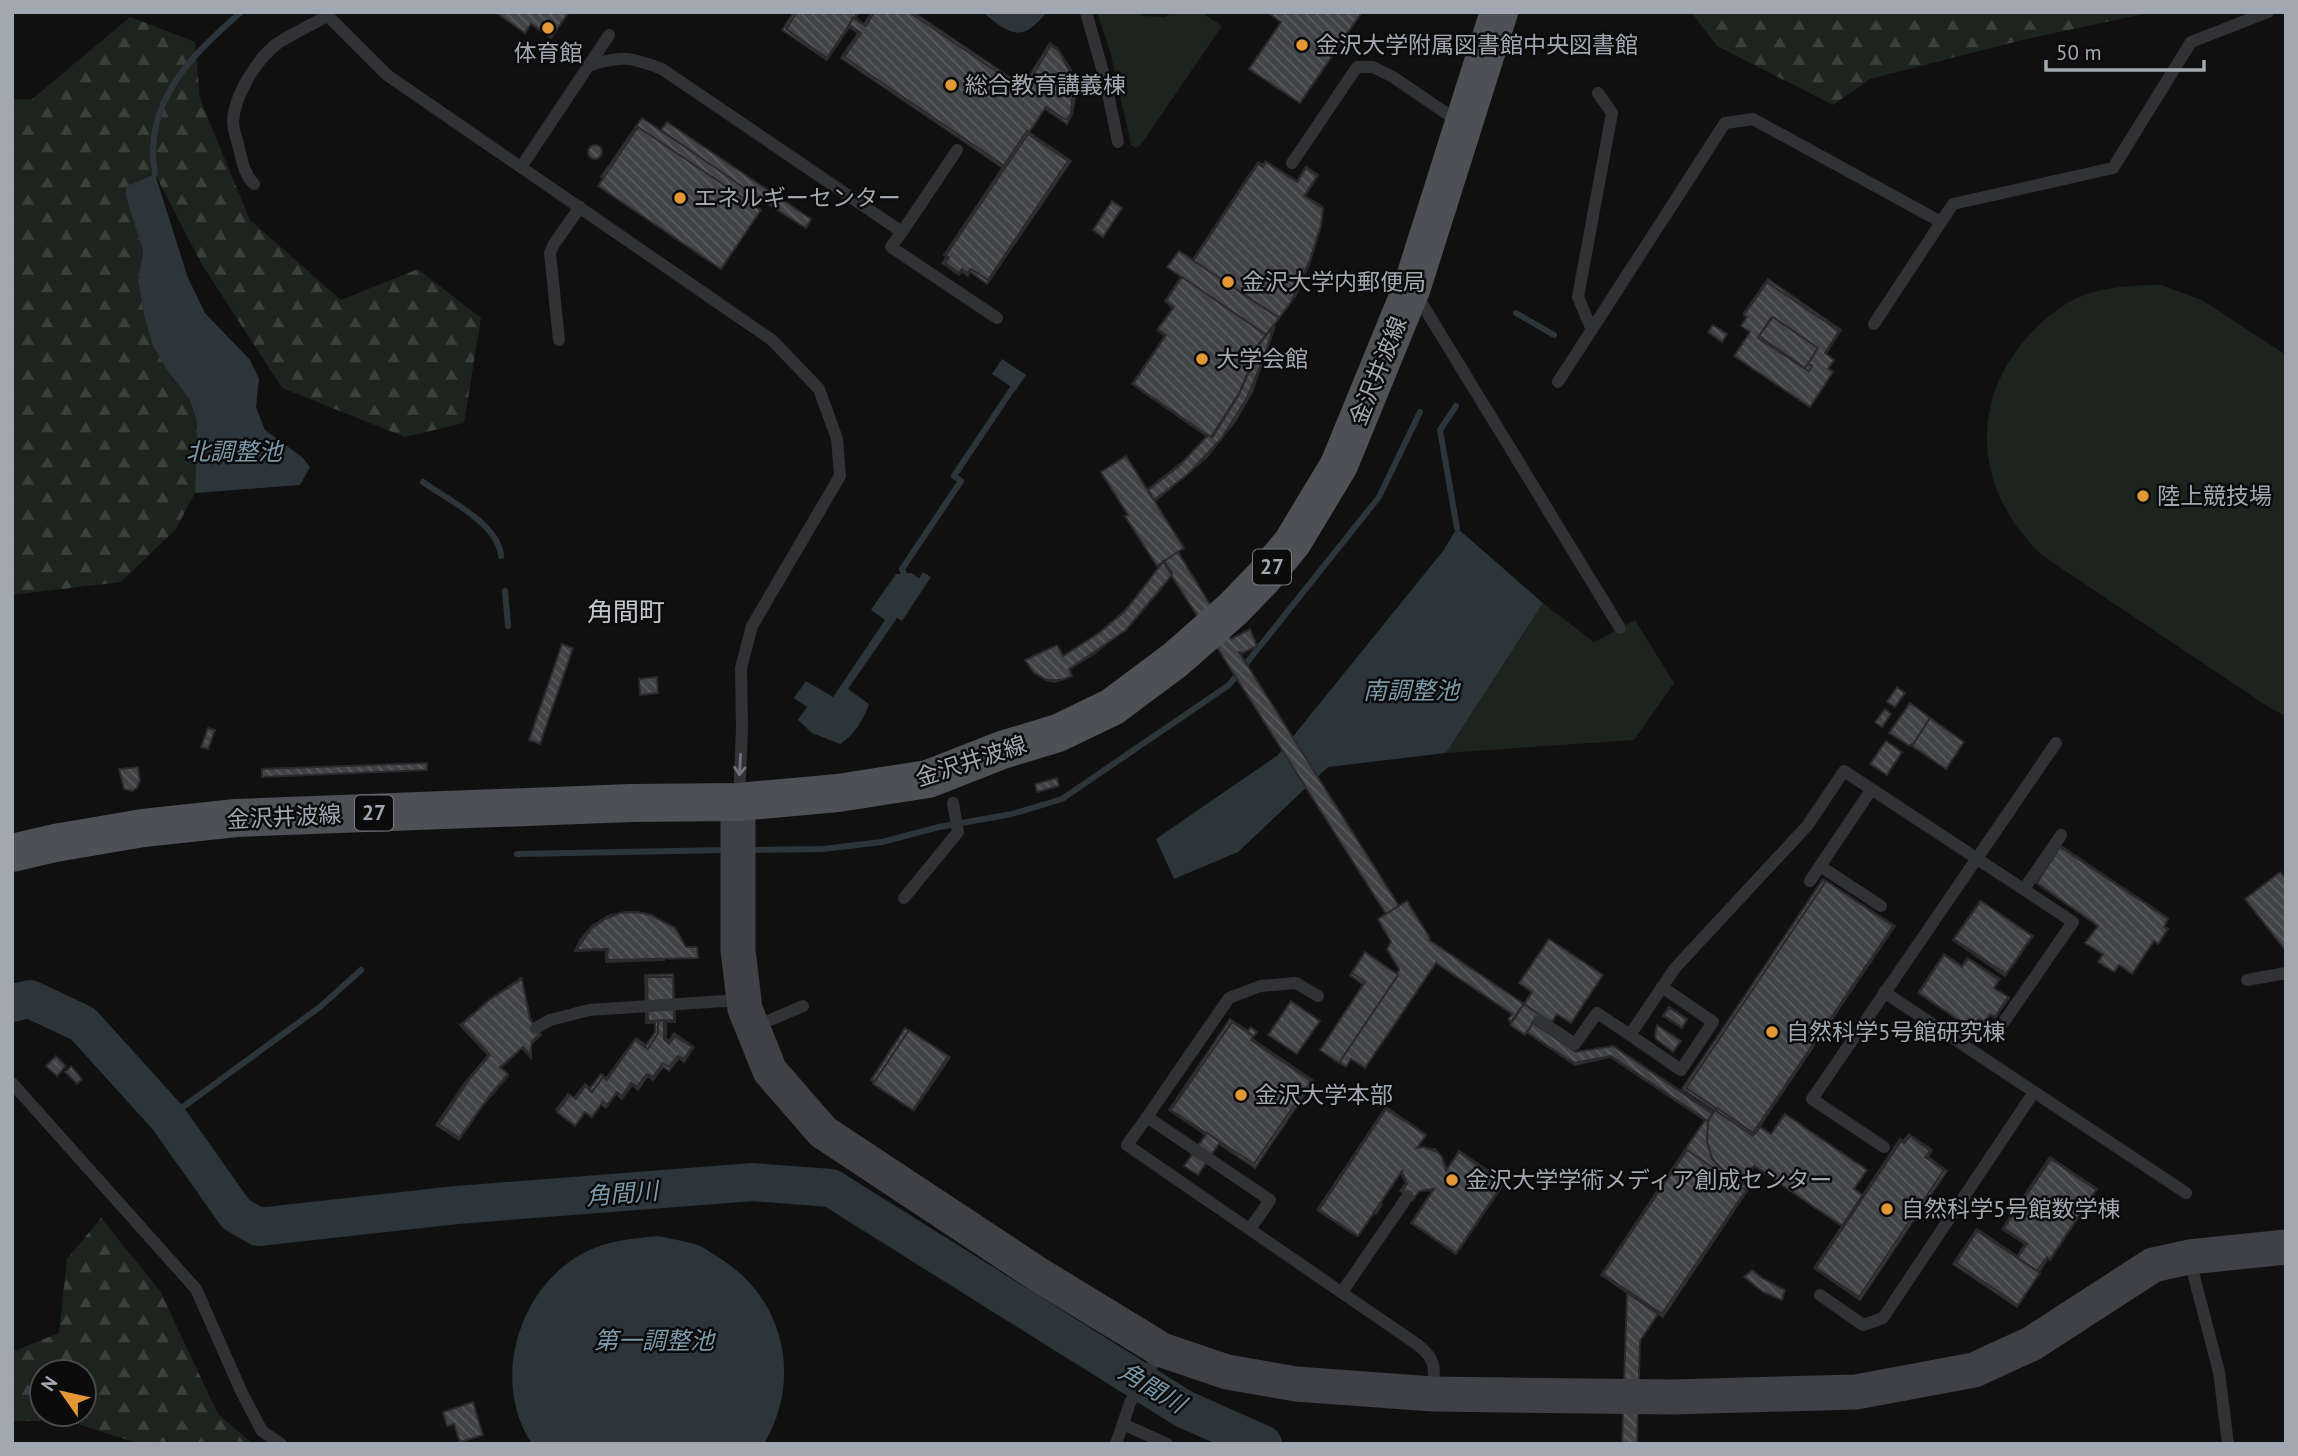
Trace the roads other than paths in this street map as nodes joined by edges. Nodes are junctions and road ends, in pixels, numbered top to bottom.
1 (1086, 12) edge
2 (1499, 12) edge
3 (2268, 12) edge
4 (326, 14) edge
5 (609, 35) dead end
6 (588, 66) junction
7 (1598, 93) dead end
8 (1464, 125) junction
9 (1118, 142) dead end
10 (957, 150) dead end
11 (1292, 163) dead end
12 (521, 167) junction
13 (254, 184) dead end
14 (580, 207) junction
15 (1941, 222) junction
16 (902, 232) junction
17 (1412, 287) junction
18 (997, 318) dead end
19 (1874, 324) dead end
20 (1592, 330) junction
21 (559, 340) dead end
22 (1558, 382) dead end
23 (1620, 628) dead end
24 (2056, 743) dead end
25 (1871, 790) junction
26 (738, 802) junction
27 (954, 806) dead end
28 (2061, 835) dead end
29 (12, 853) edge
30 (1976, 857) junction
31 (1820, 866) junction
32 (1810, 881) dead end
33 (2024, 889) junction
34 (904, 898) dead end
35 (1881, 906) dead end
36 (2286, 973) edge
37 (2247, 981) dead end
38 (1662, 987) junction
39 (1884, 992) junction
40 (1318, 996) dead end
41 (803, 1006) dead end
42 (748, 1014) junction
43 (1539, 1020) dead end
44 (2003, 1023) dead end
45 (536, 1028) dead end
46 (1630, 1035) junction
47 (12, 1083) edge
48 (2034, 1092) junction
49 (1146, 1117) junction
50 (1884, 1147) dead end
51 (2186, 1193) dead end
52 (1408, 1196) dead end
53 (1250, 1229) junction
54 (2286, 1247) edge
55 (2189, 1257) junction
56 (1342, 1292) junction
57 (1820, 1295) dead end
58 (1155, 1361) junction
59 (1433, 1394) junction
60 (1123, 1424) junction
61 (281, 1444) edge
62 (1116, 1444) edge
63 (1167, 1444) edge
64 (2228, 1444) edge

1 - 9 lane
2 - 8 main road, 金沢井波線 / 27
3 - 15 lane
4 - 12 lane
4 - 13 lane
5 - 6 lane
6 - 12 lane
6 - 16 lane
7 - 20 lane
8 - 11 lane
8 - 17 main road, 金沢井波線 / 27
10 - 16 lane
12 - 14 lane
14 - 21 lane
14 -> 26 lane
15 - 19 lane
15 - 20 lane
16 - 18 lane
17 - 23 lane
17 - 26 main road, 金沢井波線 / 27
20 - 22 lane
24 - 30 lane
25 - 30 lane
25 - 31 lane
25 - 38 lane
26 - 29 main road, 金沢井波線 / 27
26 - 42 street
27 - 34 lane
28 - 33 lane
30 - 33 lane
30 - 39 lane
31 - 32 lane
31 - 35 lane
33 - 44 lane
36 - 37 lane
38 - 46 lane
38 - 46 lane
39 - 48 lane
39 - 50 lane
40 - 49 lane
41 - 42 lane
42 - 45 lane
42 - 58 street
43 - 46 lane
47 - 61 lane
48 - 51 lane
48 - 57 lane
49 - 53 lane
49 - 53 lane
52 - 56 lane
53 - 56 lane
54 - 55 street
55 - 59 street
55 - 64 lane
56 - 59 lane
58 - 59 street
58 - 60 lane
60 - 62 lane
60 - 63 lane

